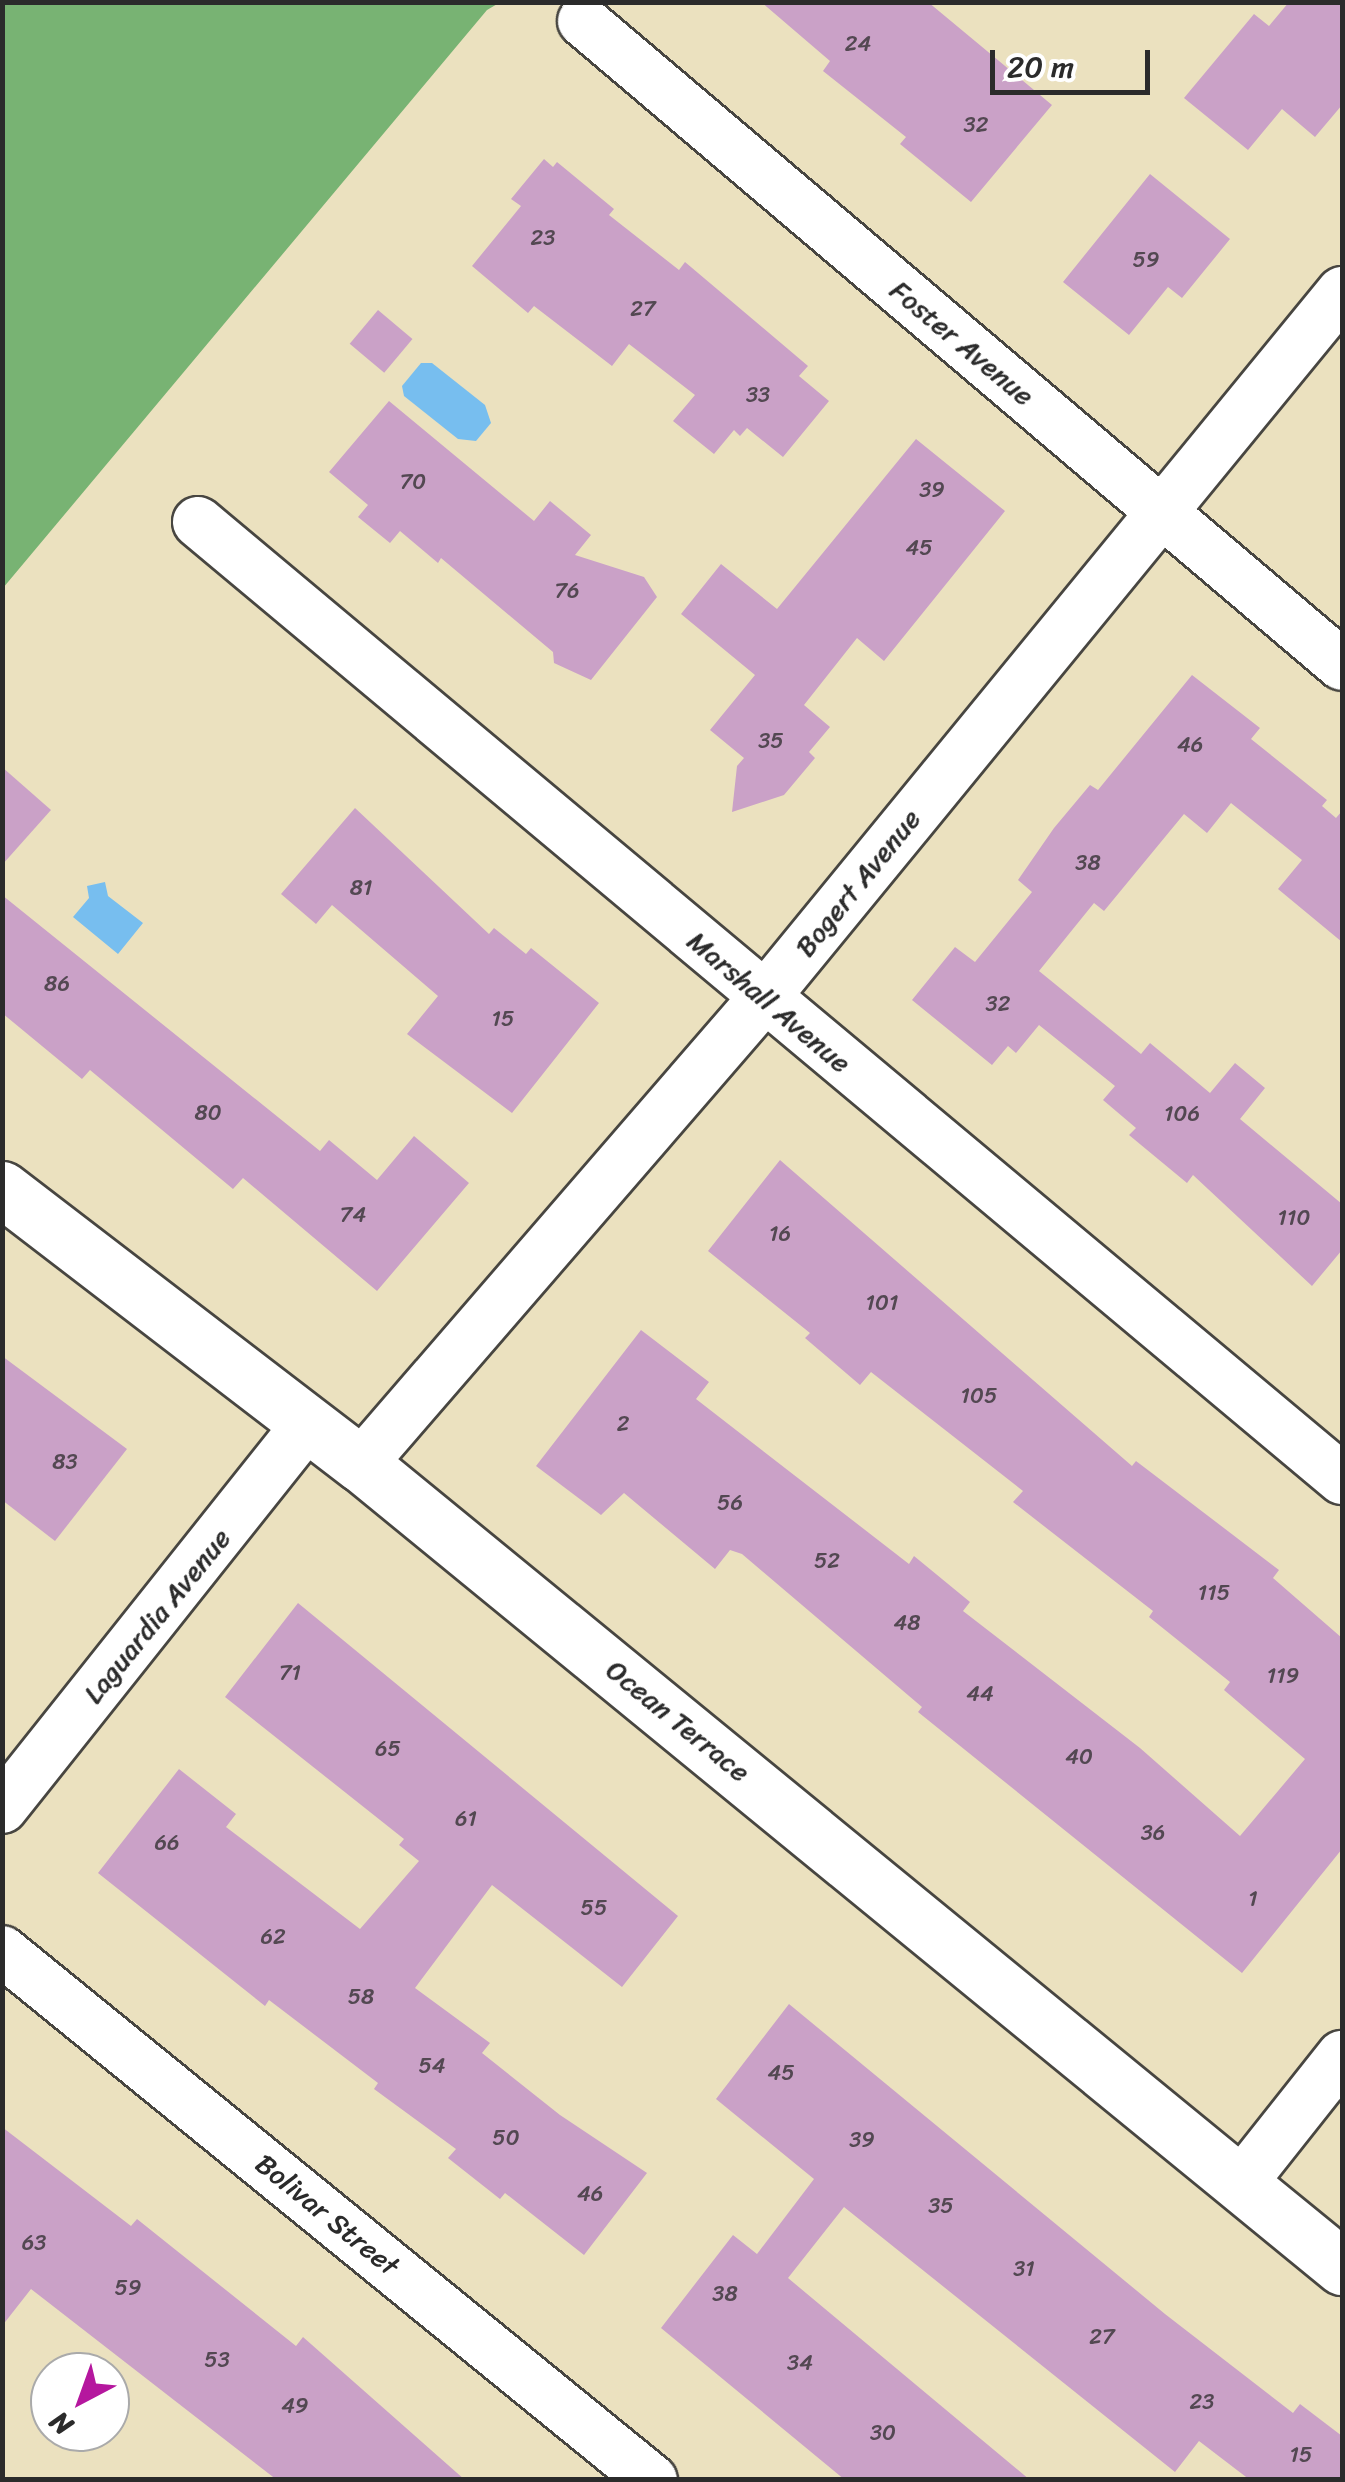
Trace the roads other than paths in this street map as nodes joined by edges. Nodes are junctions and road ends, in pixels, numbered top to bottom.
1 (583, 21) dead end
2 (1342, 292) edge
3 (1162, 513) junction
4 (198, 522) dead end
5 (1342, 664) edge
6 (763, 998) junction
7 (2, 1189) edge
8 (308, 1423) junction
9 (362, 1464) junction
10 (1342, 1479) edge
11 (2, 1808) edge
12 (2, 1950) edge
13 (1342, 2056) edge
14 (1242, 2182) junction
15 (1342, 2267) edge
16 (652, 2480) edge

1 - 3 street, Foster Avenue
2 - 3 street, Bogert Avenue
3 - 5 street, Foster Avenue
3 - 6 street, Bogert Avenue
4 - 6 street, Marshall Avenue
6 - 9 street, Bogert Avenue
6 - 10 street, Marshall Avenue
7 - 8 street, Ocean Terrace
8 - 9 street, Ocean Terrace
8 - 11 street, Laguardia Avenue
9 - 14 street, Ocean Terrace
12 - 16 street, Bolivar Street
13 - 14 street
14 - 15 street, Ocean Terrace

